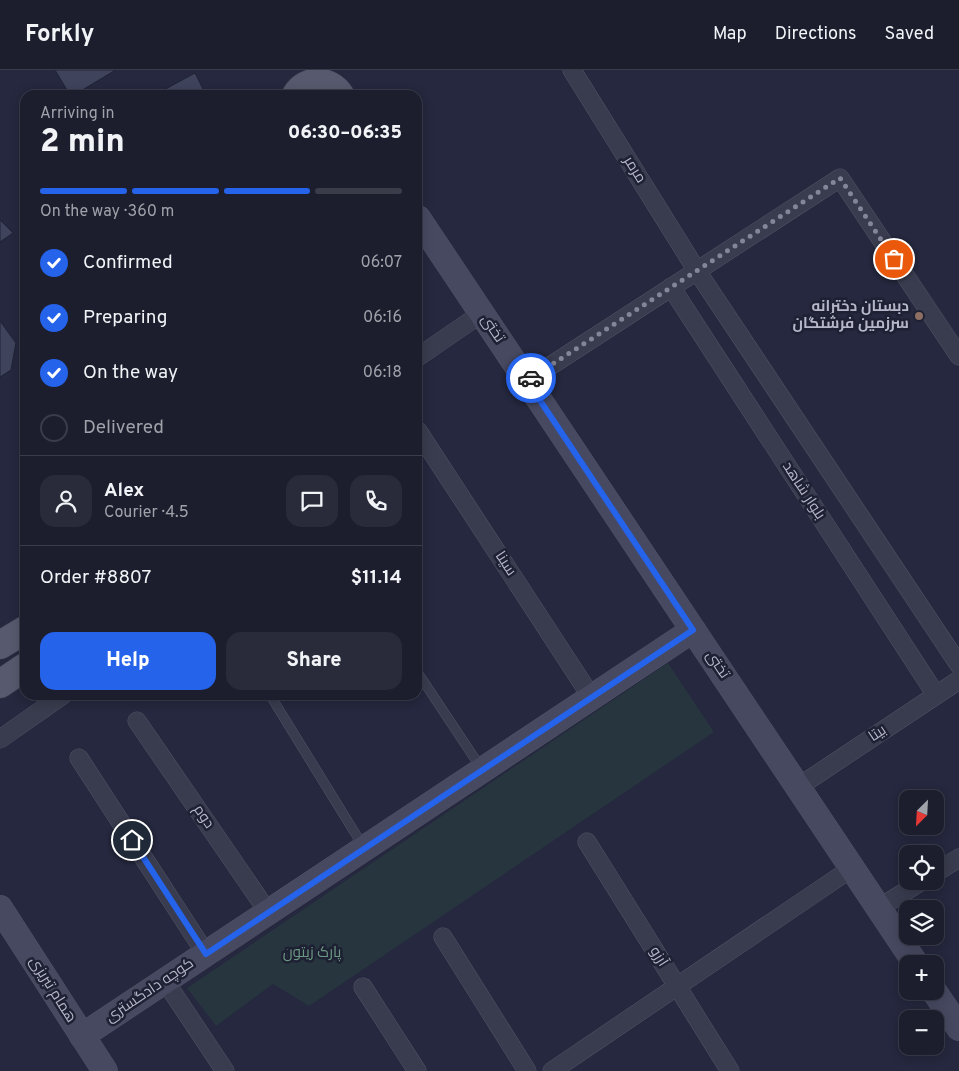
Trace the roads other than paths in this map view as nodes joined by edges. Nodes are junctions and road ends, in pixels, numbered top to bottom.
1 (572, 70) edge
2 (422, 224) edge
3 (697, 271) junction
4 (671, 288) junction
5 (482, 313) junction
6 (422, 354) edge
7 (959, 356) edge
8 (527, 381) junction
9 (422, 437) edge
10 (693, 630) junction
11 (20, 633) edge
12 (0, 645) edge
13 (959, 665) edge
14 (20, 670) edge
15 (422, 679) edge
16 (959, 680) edge
17 (0, 684) edge
18 (936, 695) junction
19 (592, 698) junction
20 (55, 700) edge
21 (273, 700) edge
22 (137, 721) dead end
23 (0, 739) edge
24 (79, 758) dead end
25 (482, 770) junction
26 (798, 787) junction
27 (587, 842) dead end
28 (365, 848) junction
29 (959, 858) edge
30 (944, 867) edge
31 (852, 868) junction
32 (908, 890) edge
33 (0, 908) edge
34 (879, 908) junction
35 (268, 912) junction
36 (444, 937) dead end
37 (206, 954) junction
38 (910, 955) edge
39 (165, 981) junction
40 (677, 986) junction
41 (363, 987) dead end
42 (940, 1000) edge
43 (959, 1028) edge
44 (82, 1036) junction
45 (104, 1071) edge
46 (225, 1071) edge
47 (417, 1071) edge
48 (527, 1071) edge
49 (552, 1071) edge
50 (730, 1071) edge

1 - 3 street, مرمر
2 - 5 main road, تختى
3 - 4 street
3 - 7 street
3 - 13 street
4 - 8 street
4 - 18 street, بلوار شاهد
5 - 6 street
5 - 8 main road, تختى
8 - 10 main road, تختى
9 - 19 street, سینا
10 - 19 main road, کوچه دادگستری
10 - 26 main road, تختى
11 - 12 main road
14 - 17 main road
15 - 25 lane
16 - 18 street, بیتا
18 - 26 street, بیتا
19 - 25 main road, کوچه دادگستری
20 - 23 street
21 - 28 lane
22 - 35 street, دوم
24 - 37 street
25 - 28 main road, کوچه دادگستری
26 - 31 main road, تختى
27 - 40 street, آرزو
28 - 35 main road, کوچه دادگستری
29 - 30 street
31 - 34 main road, تختى
31 - 40 street
32 - 34 street
33 - 44 main road, همام تبریزی
34 - 38 main road, تختى
35 - 37 main road, کوچه دادگستری
36 - 48 street
37 - 39 main road, کوچه دادگستری
39 - 44 main road, کوچه دادگستری
39 - 46 street
40 - 49 street
40 - 50 street, آرزو
41 - 47 street
42 - 43 main road
44 - 45 main road, همام تبریزی

